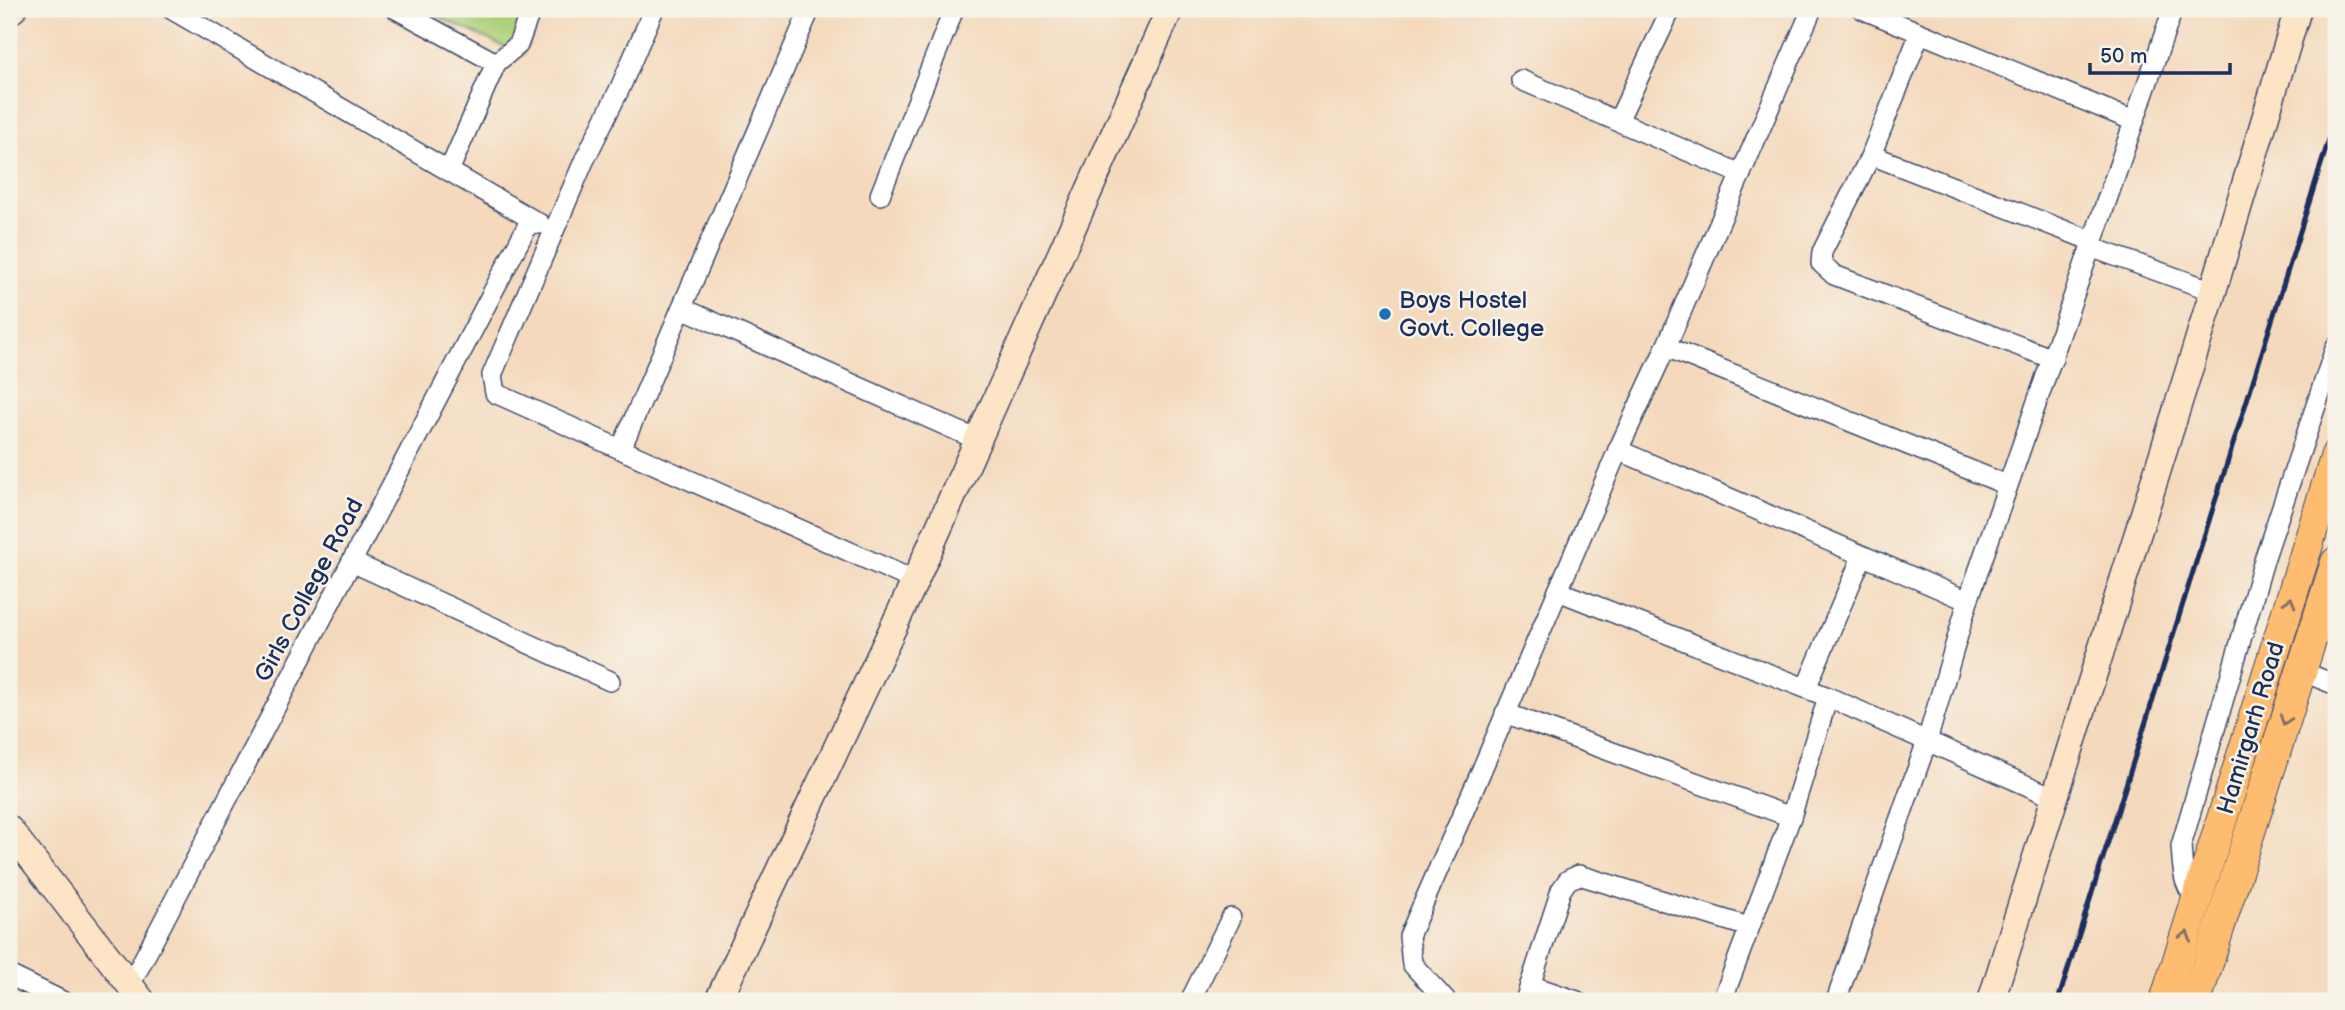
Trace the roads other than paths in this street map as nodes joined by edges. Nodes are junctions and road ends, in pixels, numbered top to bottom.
1 (171, 9) edge
2 (396, 9) edge
3 (531, 9) edge
4 (654, 9) edge
5 (810, 9) edge
6 (954, 9) edge
7 (1170, 9) edge
8 (1671, 9) edge
9 (1812, 9) edge
10 (1862, 9) edge
11 (2173, 9) edge
12 (2298, 9) edge
13 (197, 14) edge
14 (1920, 33) junction
15 (496, 62) junction
16 (1521, 80) dead end
17 (1618, 121) junction
18 (2134, 121) junction
19 (1871, 155) junction
20 (449, 171) junction
21 (1741, 174) junction
22 (880, 195) dead end
23 (531, 219) junction
24 (553, 232) junction
25 (2091, 244) junction
26 (2213, 291) junction
27 (682, 308) junction
28 (2336, 346) edge
29 (1666, 347) junction
30 (2053, 359) junction
31 (978, 440) junction
32 (621, 449) junction
33 (1618, 450) junction
34 (2336, 455) edge
35 (2007, 485) junction
36 (1863, 557) junction
37 (352, 562) junction
38 (2336, 562) edge
39 (915, 581) junction
40 (1558, 591) junction
41 (1968, 601) junction
42 (2301, 671) junction
43 (610, 681) dead end
44 (2336, 685) edge
45 (1806, 688) junction
46 (1829, 697) junction
47 (1505, 713) junction
48 (1927, 741) junction
49 (2055, 798) junction
50 (1791, 817) junction
51 (9, 829) edge
52 (2211, 905) junction
53 (1231, 918) dead end
54 (1749, 927) junction
55 (9, 975) edge
56 (1527, 993) edge
57 (131, 996) edge
58 (62, 1001) edge
59 (718, 1001) edge
60 (1191, 1001) edge
61 (1446, 1001) edge
62 (1577, 1001) edge
63 (1722, 1001) edge
64 (1836, 1001) edge
65 (1991, 1001) edge
66 (2165, 1001) edge
67 (2196, 1001) edge

1 - 13 street
2 - 15 street
3 - 15 street
4 - 24 street
5 - 27 street
6 - 22 street
7 - 31 street
8 - 17 street
9 - 21 street
10 - 14 street
11 - 18 street
12 - 26 street
13 - 20 street
14 - 18 street
14 - 19 street
15 - 20 street
16 - 17 street
17 - 21 street
18 - 25 street
19 - 25 street
19 - 30 street
20 - 23 street
21 - 29 street
23 - 24 street
23 - 37 street, Girls College Road
24 - 32 street
25 - 26 street
25 - 30 street
26 - 49 street
27 - 31 street
27 - 32 street
28 - 52 street
29 - 33 street
29 - 35 street
30 - 35 street
31 - 39 street
32 - 39 street
33 - 36 street
33 - 40 street
52 -> 34 main road, Hamirgarh Road
35 - 41 street
36 - 41 street
36 - 45 street
37 - 43 street
37 - 57 street, Girls College Road
38 - 42 main road, Hamirgarh Road
39 - 59 street
40 - 45 street
40 - 47 street
41 - 48 street
42 - 44 street
42 -> 52 main road, Hamirgarh Road
45 - 46 street
46 - 48 street
46 - 50 street
47 - 50 street
47 - 61 street
48 - 49 street
48 - 64 street
49 - 65 street
50 - 54 street
51 - 57 street
66 -> 52 main road, Hamirgarh Road
52 - 67 main road, Hamirgarh Road
53 - 60 street
54 - 56 street
54 - 63 street
55 - 58 street
56 - 62 street

